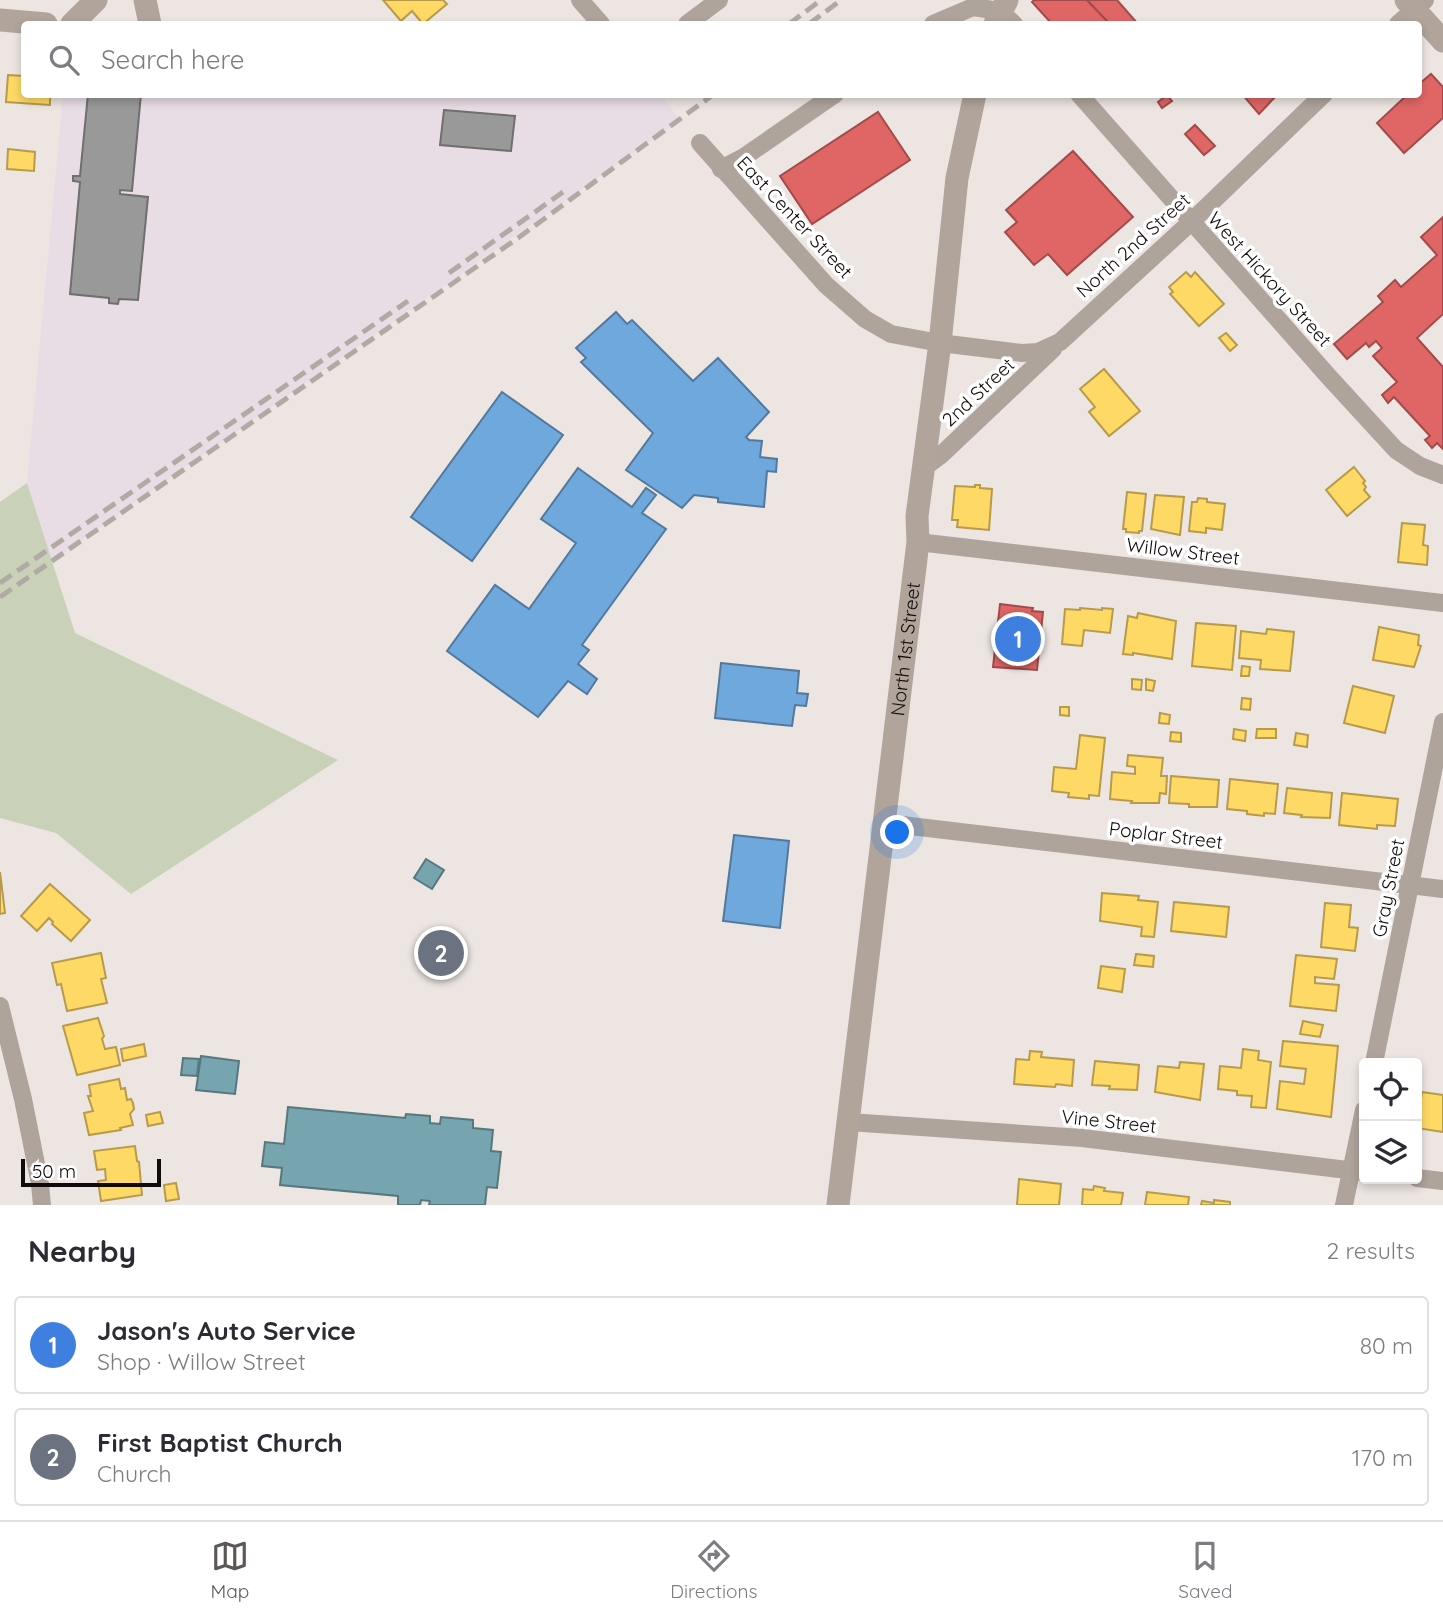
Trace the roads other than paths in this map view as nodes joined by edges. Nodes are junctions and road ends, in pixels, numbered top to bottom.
1 (96, 0) edge
2 (145, 0) edge
3 (580, 0) edge
4 (719, 0) edge
5 (1411, 8) edge
6 (1004, 15) edge
7 (0, 20) edge
8 (75, 21) edge
9 (149, 21) edge
10 (598, 21) edge
11 (691, 21) edge
12 (940, 21) edge
13 (21, 22) edge
14 (1443, 41) edge
15 (829, 98) edge
16 (974, 98) edge
17 (1082, 98) edge
18 (1320, 98) edge
19 (700, 143) dead end
20 (721, 169) junction
21 (1191, 222) junction
22 (1060, 342) junction
23 (940, 343) junction
24 (922, 469) junction
25 (1443, 475) edge
26 (918, 542) junction
27 (1443, 603) edge
28 (1443, 722) edge
29 (885, 823) junction
30 (1410, 885) junction
31 (1443, 889) edge
32 (0, 1006) edge
33 (1375, 1058) edge
34 (1363, 1121) edge
35 (849, 1122) junction
36 (1358, 1171) edge
37 (1422, 1179) edge
38 (1443, 1181) edge
39 (42, 1205) edge
40 (838, 1205) edge
41 (1343, 1205) edge

1 - 8 main road
2 - 9 main road
3 - 10 street
4 - 11 street
5 - 14 main road
6 - 12 street
7 - 13 main road
15 - 20 street
16 - 23 main road, North 1st Street
17 - 21 street, West Hickory Street
18 - 21 street, North 2nd Street
19 - 20 street, East Center Street
20 - 23 street, East Center Street
21 - 22 street, North 2nd Street
21 - 25 street, West Hickory Street
22 - 23 street, North 2nd Street
22 - 24 street, 2nd Street
23 - 24 main road, North 1st Street
24 - 26 main road, North 1st Street
26 - 27 street, Willow Street
26 - 29 main road, North 1st Street
28 - 30 street, Gray Street
29 - 30 street, Poplar Street
29 - 35 main road, North 1st Street
30 - 31 street, Poplar Street
30 - 33 street, Gray Street
32 - 39 street
34 - 36 street
35 - 36 street, Vine Street
35 - 40 main road, North 1st Street
36 - 41 street
37 - 38 street

